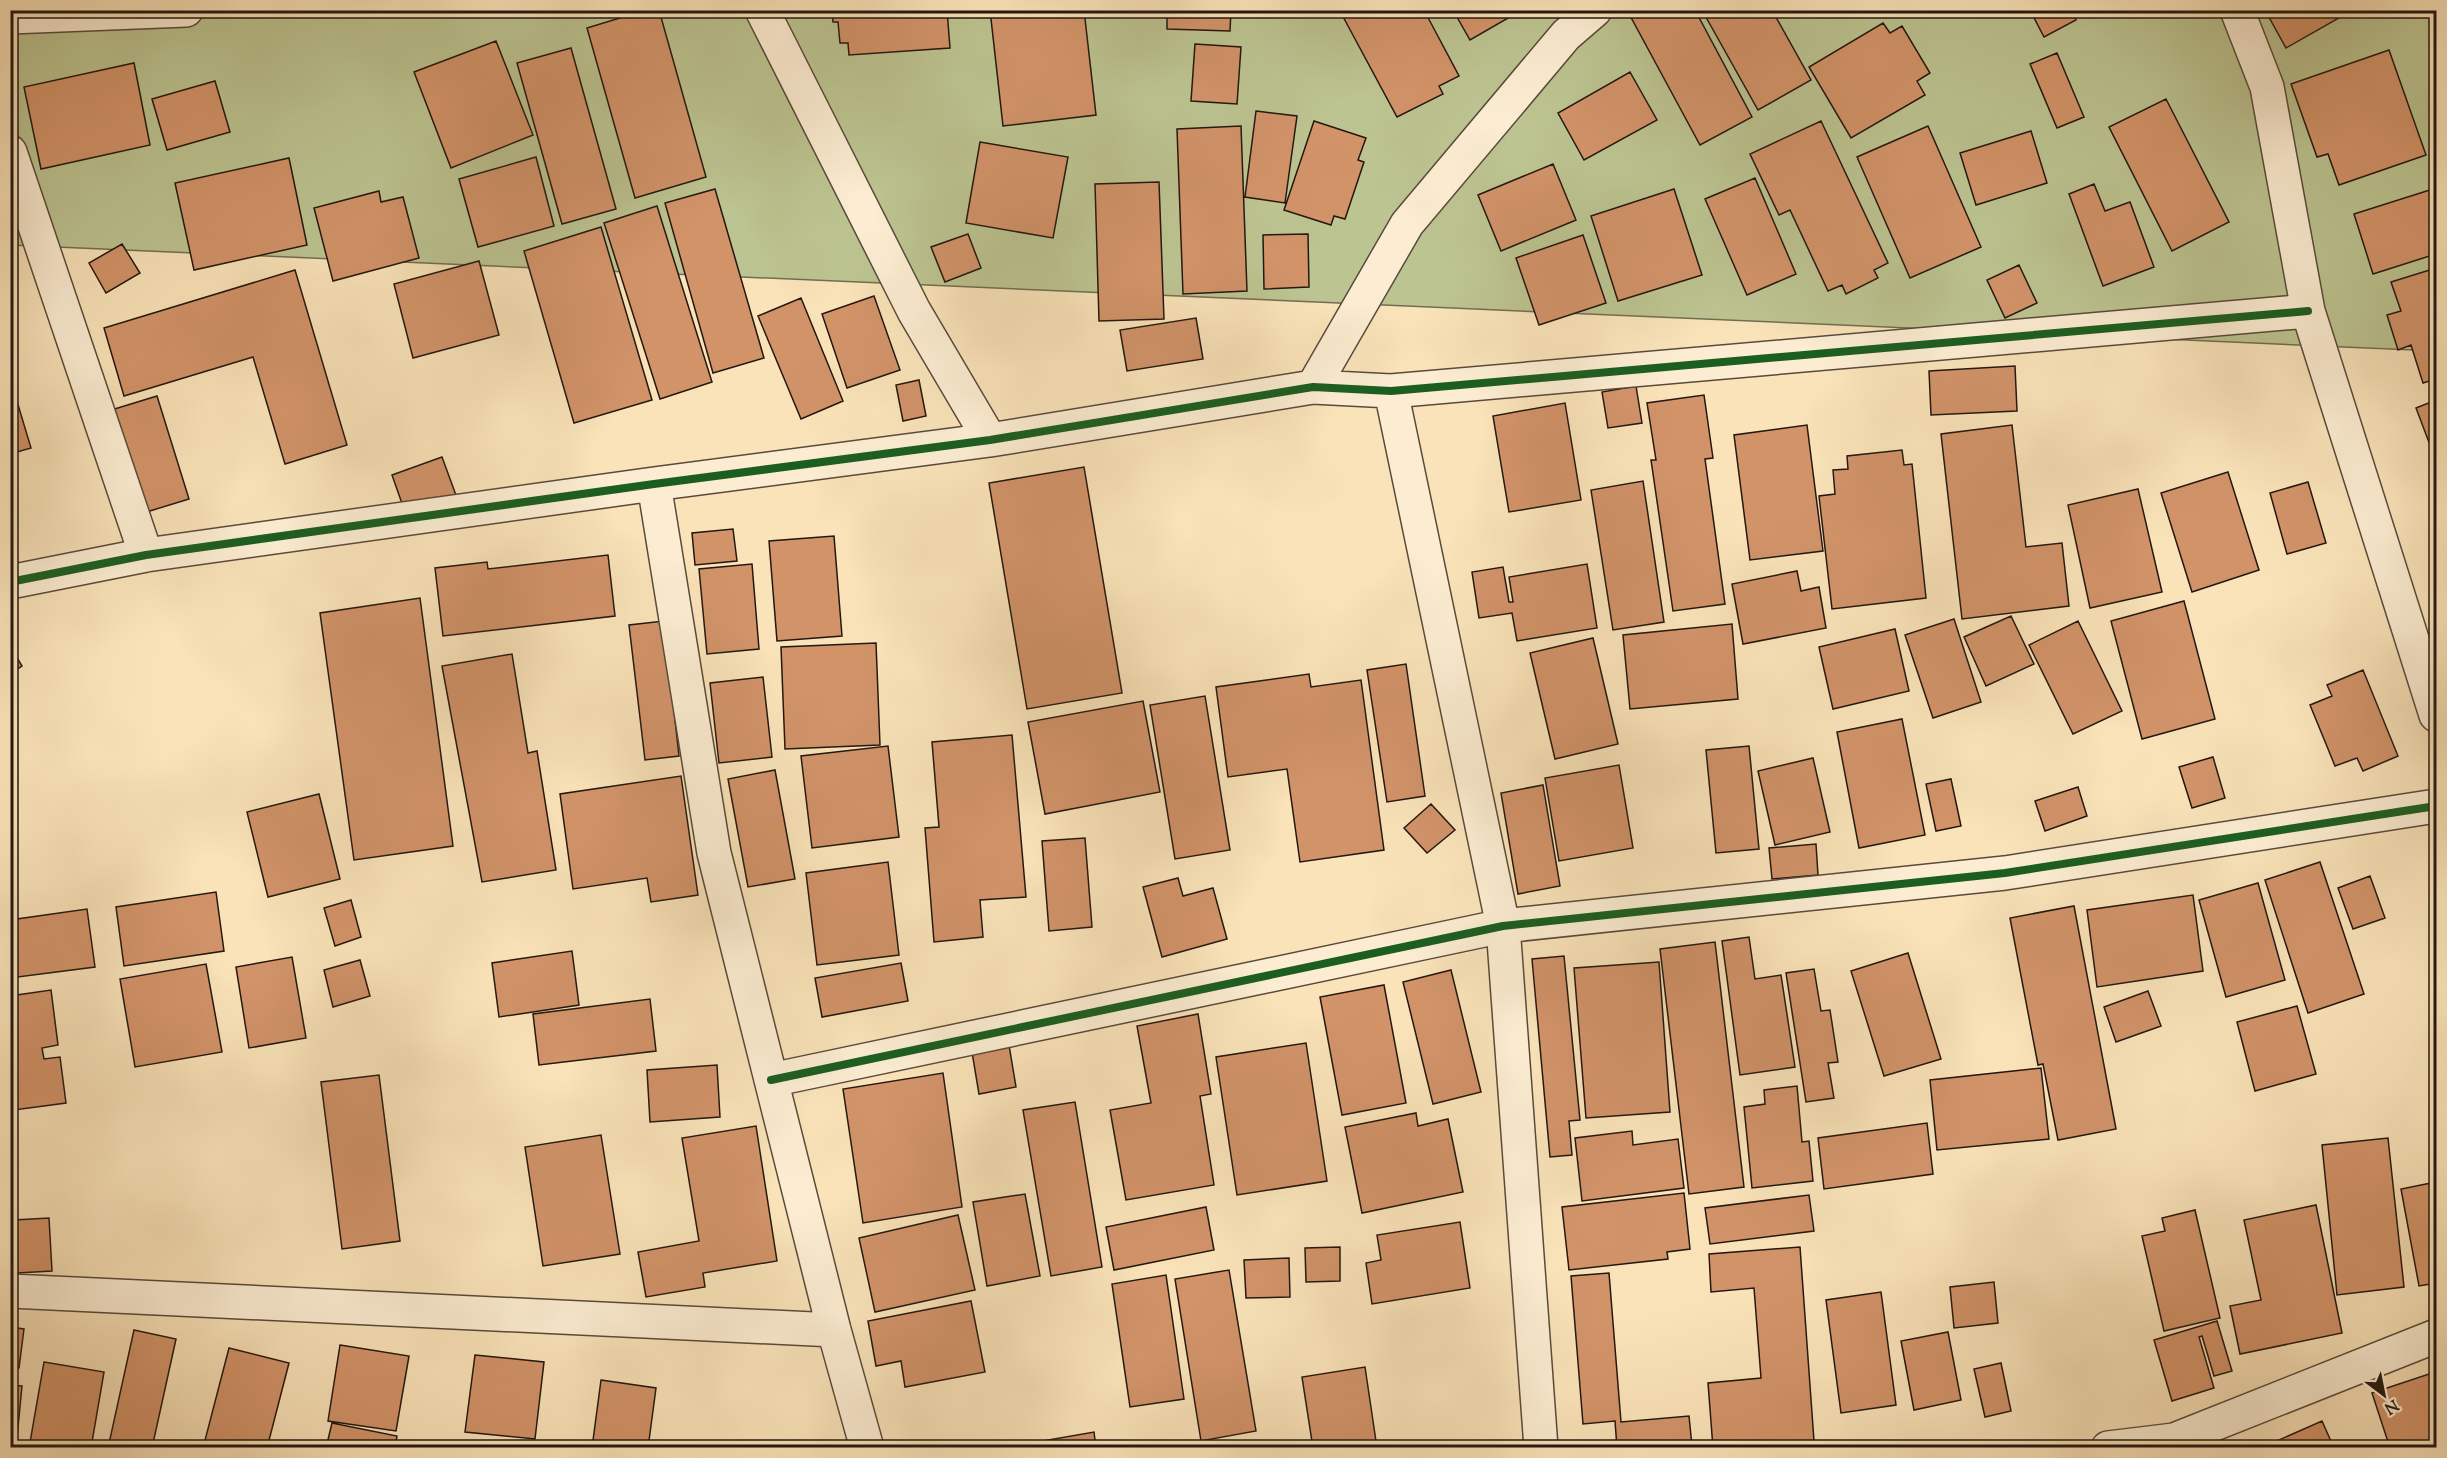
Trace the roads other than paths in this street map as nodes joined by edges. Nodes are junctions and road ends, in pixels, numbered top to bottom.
1 (186, 10) edge
2 (762, 10) edge
3 (1595, 10) edge
4 (2237, 10) edge
5 (10, 17) edge
6 (10, 152) edge
7 (2308, 310) junction
8 (1313, 387) junction
9 (1391, 391) junction
10 (990, 440) junction
11 (654, 484) junction
12 (146, 555) junction
13 (10, 582) edge
14 (2436, 715) edge
15 (2436, 806) edge
16 (1503, 926) junction
17 (771, 1080) junction
18 (10, 1291) edge
19 (834, 1330) junction
20 (2436, 1336) edge
21 (2175, 1444) edge
22 (867, 1448) edge
23 (1541, 1448) edge
24 (2108, 1448) edge

1 - 5 street
2 - 10 street
3 - 8 street
4 - 7 street
6 - 12 street
7 - 9 street
7 - 14 street
8 - 9 street
8 - 10 street
9 - 16 street
10 - 11 street
11 - 12 street
11 - 17 street
12 - 13 street
15 - 16 street
16 - 17 street
16 - 23 street
17 - 19 street
18 - 19 street
19 - 22 street
20 - 21 street
21 - 24 street

